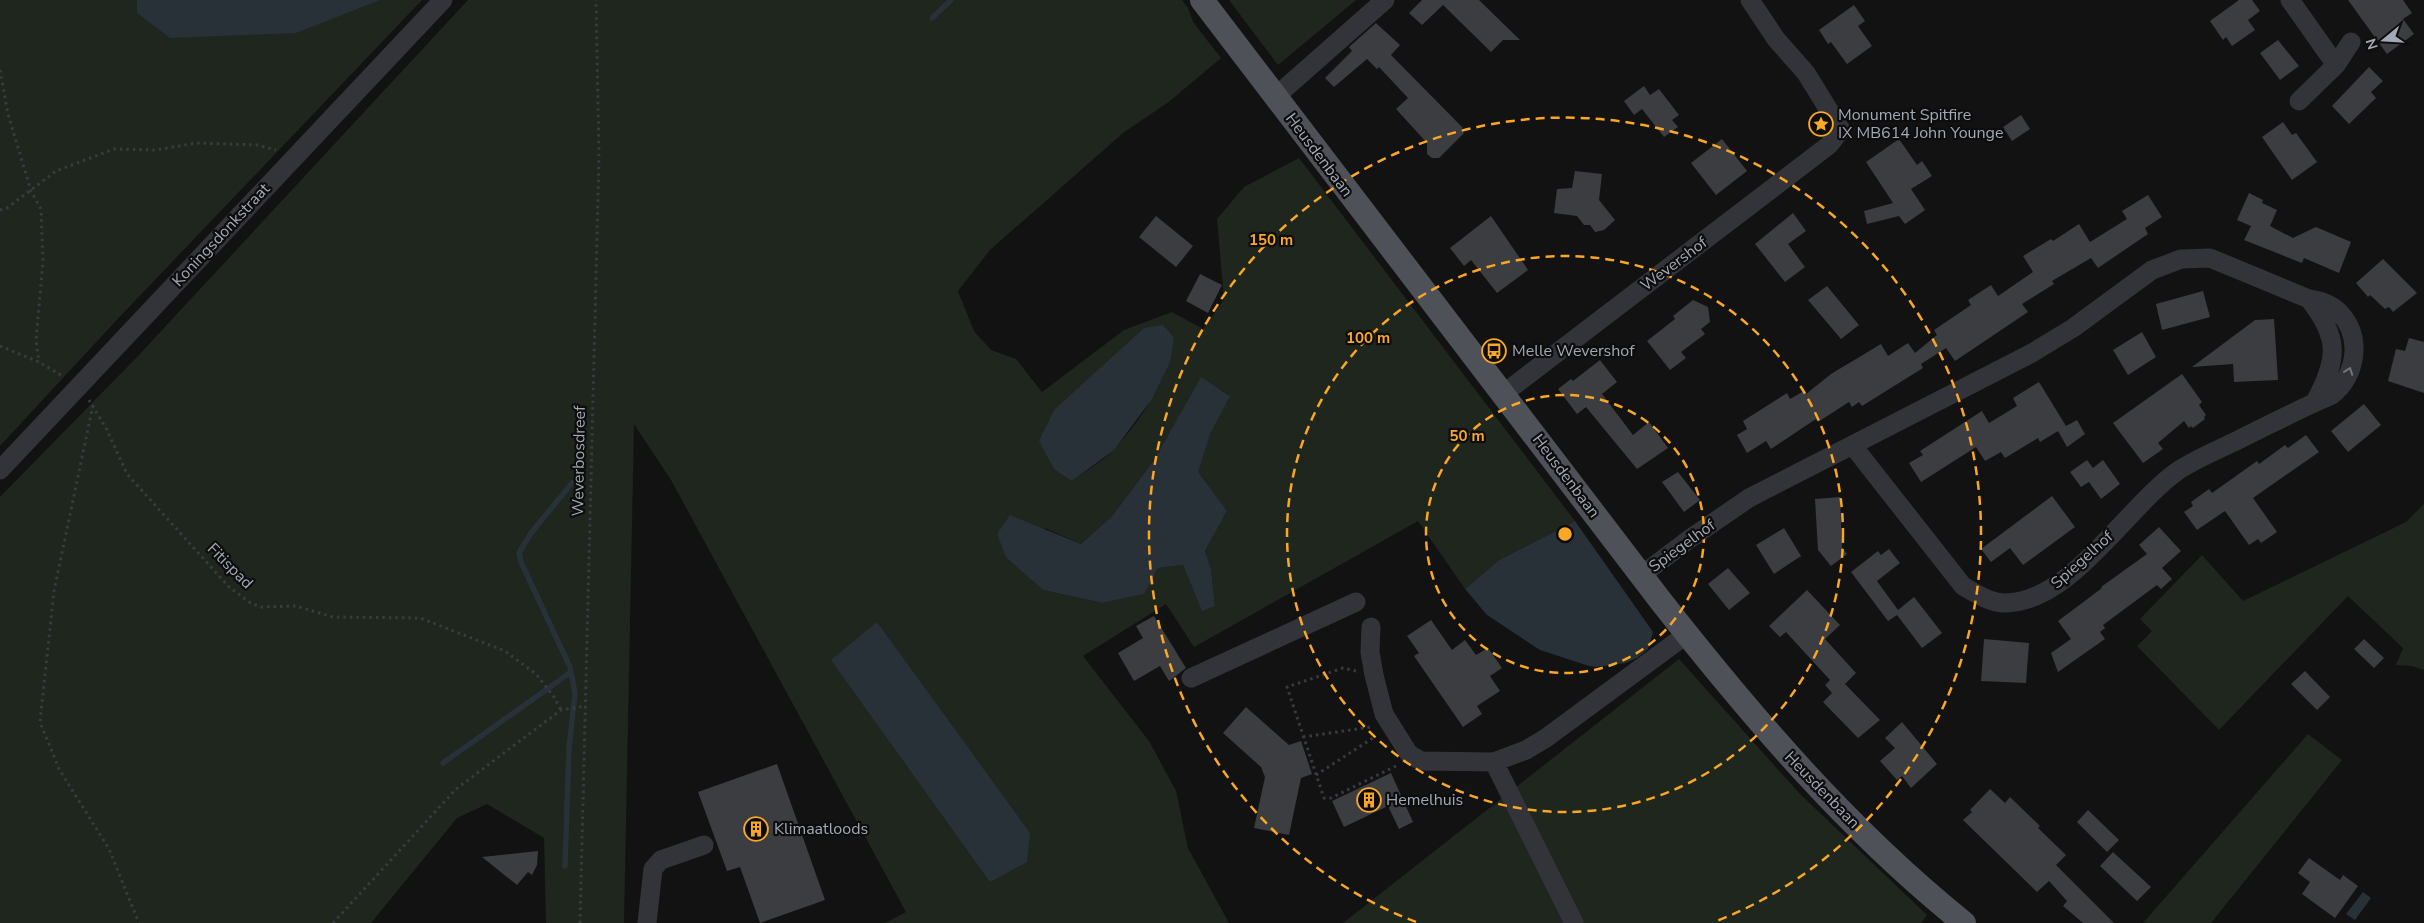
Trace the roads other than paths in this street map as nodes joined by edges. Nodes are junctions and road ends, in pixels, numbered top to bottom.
1 (443, 0) edge
2 (1202, 0) edge
3 (1385, 0) edge
4 (1750, 0) edge
5 (2290, 0) edge
6 (2351, 42) dead end
7 (2336, 64) junction
8 (1275, 97) junction
9 (2299, 101) dead end
10 (1503, 394) junction
11 (1853, 446) junction
12 (0, 470) edge
13 (1642, 575) junction
14 (1356, 602) dead end
15 (1371, 627) dead end
16 (1687, 634) junction
17 (1191, 678) dead end
18 (1494, 762) junction
19 (704, 845) dead end
20 (647, 923) edge
21 (1574, 923) edge
22 (1964, 923) edge

1 - 12 street, Koningsdonkstraat
2 - 8 main road, Heusdenbaan
3 - 8 street
4 - 10 street, Wevershof
5 - 7 street
6 - 7 street
7 - 9 street
8 - 10 main road, Heusdenbaan
10 - 13 main road, Heusdenbaan
11 - 11 street, Spiegelhof
11 - 13 street, Spiegelhof
13 - 16 main road, Heusdenbaan
14 - 17 street
15 - 18 street
16 - 18 street
16 - 22 main road, Heusdenbaan
18 - 21 street
19 - 20 street

